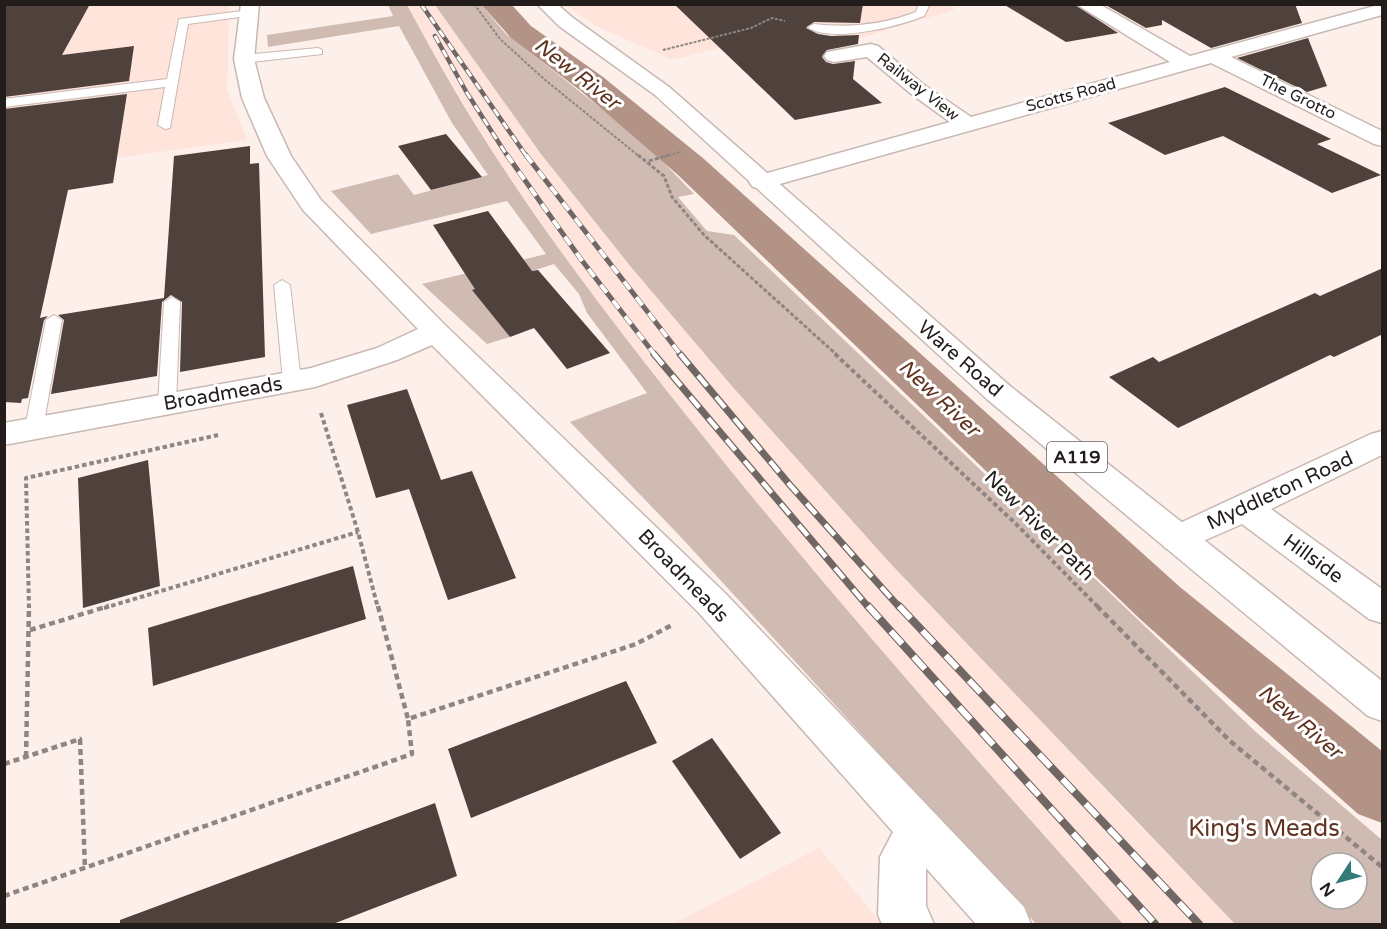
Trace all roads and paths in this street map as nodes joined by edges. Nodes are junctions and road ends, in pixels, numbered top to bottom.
1 (474, 4) edge
2 (546, 4) edge
3 (925, 4) edge
4 (1085, 4) edge
5 (250, 9) edge
6 (1368, 9) edge
7 (772, 18) dead end
8 (814, 27) dead end
9 (686, 44) dead end
10 (318, 52) dead end
11 (834, 56) dead end
12 (1213, 56) junction
13 (244, 59) junction
14 (1187, 63) junction
15 (173, 82) junction
16 (4, 103) edge
17 (967, 124) junction
18 (165, 125) dead end
19 (1383, 139) edge
20 (682, 151) dead end
21 (649, 162) junction
22 (761, 182) junction
23 (282, 285) dead end
24 (172, 302) dead end
25 (54, 320) dead end
26 (436, 332) junction
27 (304, 379) junction
28 (167, 404) junction
29 (321, 413) junction
30 (310, 416) dead end
31 (34, 428) junction
32 (4, 434) edge
33 (222, 434) dead end
34 (1383, 442) edge
35 (1245, 508) junction
36 (358, 532) junction
37 (1178, 540) junction
38 (711, 603) junction
39 (1383, 608) edge
40 (30, 630) junction
41 (1383, 704) edge
42 (408, 719) junction
43 (26, 757) junction
44 (4, 764) edge
45 (920, 830) junction
46 (1383, 867) edge
47 (85, 868) junction
48 (4, 896) edge
49 (910, 924) edge
50 (1007, 924) edge

1 - 21 path, New River Path
2 - 22 street, Ware Road / A119
3 - 8 lane
4 - 14 street
5 - 13 street, Broadmeads
5 - 15 lane
6 - 12 street, Scotts Road
7 - 9 path
10 - 13 lane
11 - 17 street, Railway View
12 - 14 street, Scotts Road
12 - 19 street, The Grotto
13 - 26 street, Broadmeads
14 - 17 street, Scotts Road
15 - 16 lane
15 - 18 lane
17 - 22 street, Scotts Road
20 - 21 path
21 - 46 path, New River Path
22 - 37 street, Ware Road / A119
23 - 27 lane
24 - 28 lane
25 - 31 lane
26 - 27 street, Broadmeads
26 - 38 street, Broadmeads
27 - 28 street, Broadmeads
27 - 29 path
28 - 31 street, Broadmeads
29 - 30 path
29 - 36 path
31 - 32 street, Broadmeads
33 - 40 path
34 - 35 street, Myddleton Road
35 - 37 street, Myddleton Road
35 - 39 street, Hillside
36 - 40 path
36 - 42 path
37 - 41 street, Ware Road / A119
38 - 42 path
38 - 45 street, Broadmeads
40 - 43 path
42 - 47 path
43 - 44 path
43 - 47 path
45 - 49 street
45 - 50 street, Broadmeads
47 - 48 path

